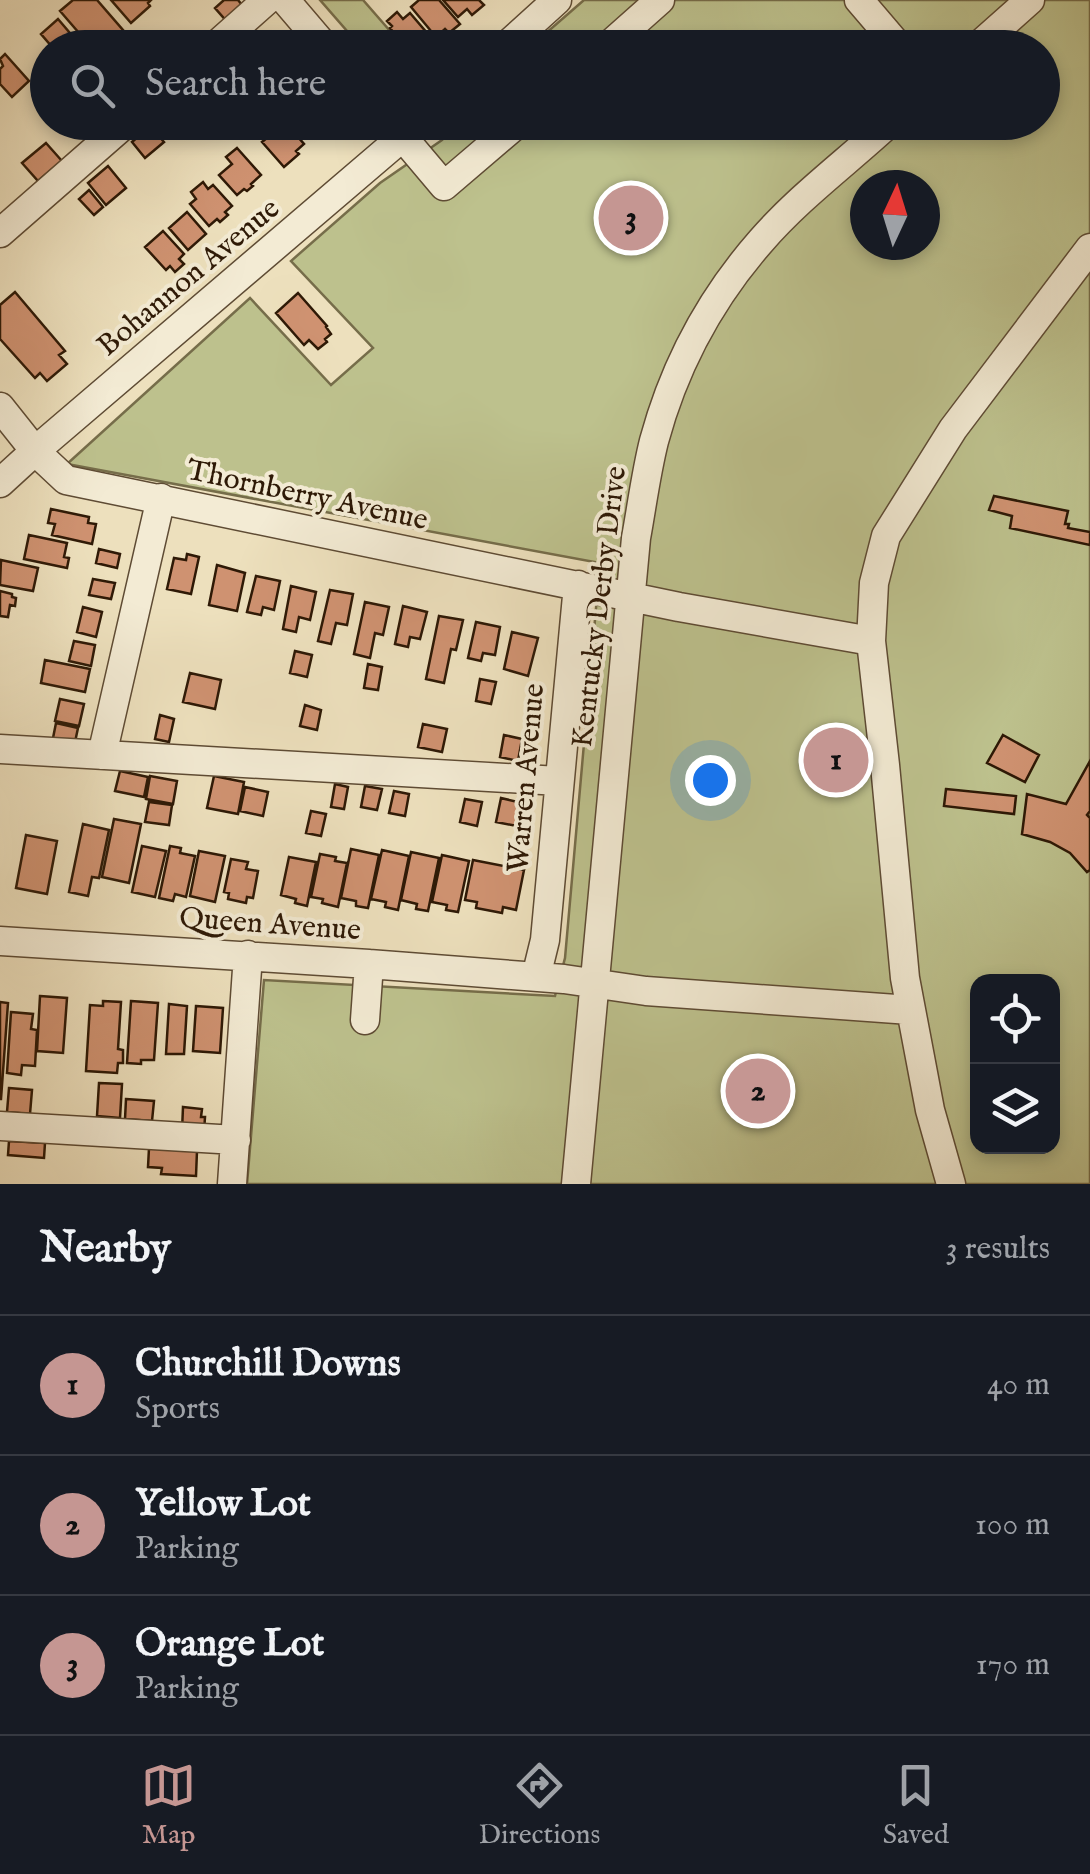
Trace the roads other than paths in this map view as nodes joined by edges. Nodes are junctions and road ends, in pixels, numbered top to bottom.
1 (267, 0) edge
2 (284, 0) edge
3 (557, 0) edge
4 (660, 0) edge
5 (859, 0) edge
6 (1030, 0) edge
7 (233, 30) edge
8 (310, 30) edge
9 (524, 30) edge
10 (626, 30) edge
11 (885, 30) edge
12 (996, 30) edge
13 (107, 140) edge
14 (390, 140) edge
15 (412, 140) edge
16 (498, 140) edge
17 (870, 140) edge
18 (0, 234) edge
19 (1089, 252) edge
20 (0, 407) edge
21 (35, 450) junction
22 (0, 483) edge
23 (161, 498) junction
24 (578, 585) junction
25 (631, 596) junction
26 (871, 641) junction
27 (0, 748) edge
28 (102, 755) junction
29 (560, 782) junction
30 (0, 942) edge
31 (248, 955) junction
32 (368, 964) junction
33 (536, 977) junction
34 (596, 984) junction
35 (910, 1010) junction
36 (365, 1020) dead end
37 (0, 1126) edge
38 (236, 1140) junction
39 (232, 1184) edge
40 (576, 1184) edge
41 (952, 1184) edge

1 - 7 street
2 - 8 street
3 - 9 street
4 - 10 street
5 - 11 street
6 - 12 street
13 - 18 street
14 - 21 street, Bohannon Avenue
15 - 16 street
17 - 25 street, Kentucky Derby Drive
19 - 26 street
20 - 21 street, Thornberry Avenue
21 - 22 street, Bohannon Avenue
21 - 23 street, Thornberry Avenue
23 - 24 street, Thornberry Avenue
23 - 28 street
24 - 25 street, Thornberry Avenue
24 - 29 street, Warren Avenue
25 - 26 street, Thornberry Avenue
25 - 34 street, Kentucky Derby Drive
26 - 35 street
27 - 28 street
28 - 29 street
29 - 33 street, Warren Avenue
30 - 31 street, Queen Avenue
31 - 32 street, Queen Avenue
31 - 38 street
32 - 33 street, Queen Avenue
32 - 36 street
33 - 34 street, Queen Avenue
34 - 35 street, Queen Avenue
34 - 40 street, Kentucky Derby Drive
35 - 41 street
37 - 38 street
38 - 39 street

